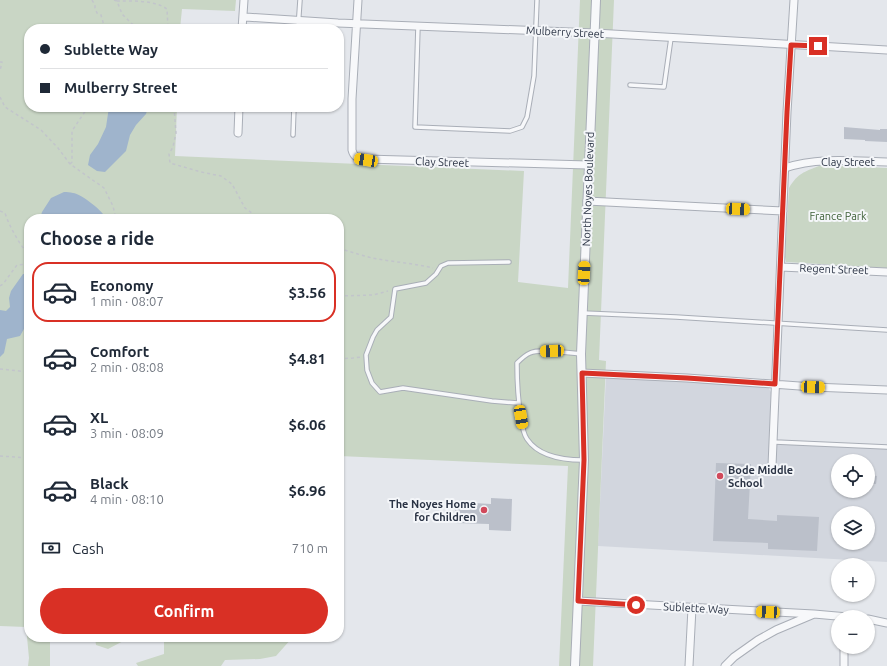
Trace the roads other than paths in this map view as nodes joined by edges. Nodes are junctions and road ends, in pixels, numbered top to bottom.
1 (244, 0) edge
2 (300, 0) edge
3 (358, 0) edge
4 (537, 0) edge
5 (596, 0) edge
6 (794, 0) edge
7 (243, 18) junction
8 (299, 20) junction
9 (356, 23) junction
10 (242, 24) edge
11 (299, 24) edge
12 (418, 26) junction
13 (536, 31) junction
14 (595, 33) junction
15 (671, 38) junction
16 (791, 45) junction
17 (887, 50) edge
18 (630, 85) dead end
19 (239, 112) edge
20 (294, 112) edge
21 (238, 133) dead end
22 (293, 135) dead end
23 (887, 162) edge
24 (588, 166) junction
25 (785, 168) junction
26 (588, 201) junction
27 (783, 211) junction
28 (509, 262) dead end
29 (781, 267) junction
30 (887, 272) edge
31 (583, 313) junction
32 (778, 324) junction
33 (887, 330) edge
34 (581, 354) junction
35 (582, 373) junction
36 (775, 384) junction
37 (887, 390) edge
38 (518, 403) junction
39 (773, 440) junction
40 (887, 447) edge
41 (584, 460) junction
42 (772, 466) dead end
43 (578, 601) junction
44 (692, 608) junction
45 (814, 614) junction
46 (831, 616) edge
47 (875, 620) edge
48 (887, 623) edge
49 (844, 654) edge
50 (575, 666) edge
51 (688, 666) edge
52 (725, 666) edge
53 (844, 666) edge

1 - 7 street
2 - 8 lane
3 - 9 street
4 - 13 lane
5 - 14 street, North Noyes Boulevard
6 - 16 street
7 - 8 street, Mulberry Street
7 - 10 street
8 - 9 street, Mulberry Street
8 - 11 lane
9 - 12 street, Mulberry Street
9 - 24 street, Clay Street
12 - 13 street, Mulberry Street
12 - 13 lane
13 - 14 street, Mulberry Street
14 - 15 street, Mulberry Street
14 - 24 street, North Noyes Boulevard
15 - 16 street, Mulberry Street
15 - 18 lane
16 - 17 street, Mulberry Street
16 - 25 street
19 - 21 street
20 - 22 lane
23 - 25 street, Clay Street
24 - 26 street, North Noyes Boulevard
25 - 27 street
26 - 27 street
26 - 31 street, North Noyes Boulevard
27 - 29 street
28 - 38 lane
29 - 30 street, Regent Street
29 - 32 street
31 - 32 lane
31 - 34 street, North Noyes Boulevard
32 - 33 lane
32 - 36 street
34 - 35 street, North Noyes Boulevard
34 - 38 lane
35 - 36 street
35 - 41 street, North Noyes Boulevard
36 - 37 street
36 - 39 street
38 - 41 lane
39 - 40 lane
39 - 42 street
41 - 43 street, North Noyes Boulevard
43 - 44 street, Sublette Way
43 - 50 street, North Noyes Boulevard
44 - 45 street, Sublette Way
44 - 51 street
45 - 46 street, Sublette Way
45 - 52 street
47 - 48 street
49 - 53 street

